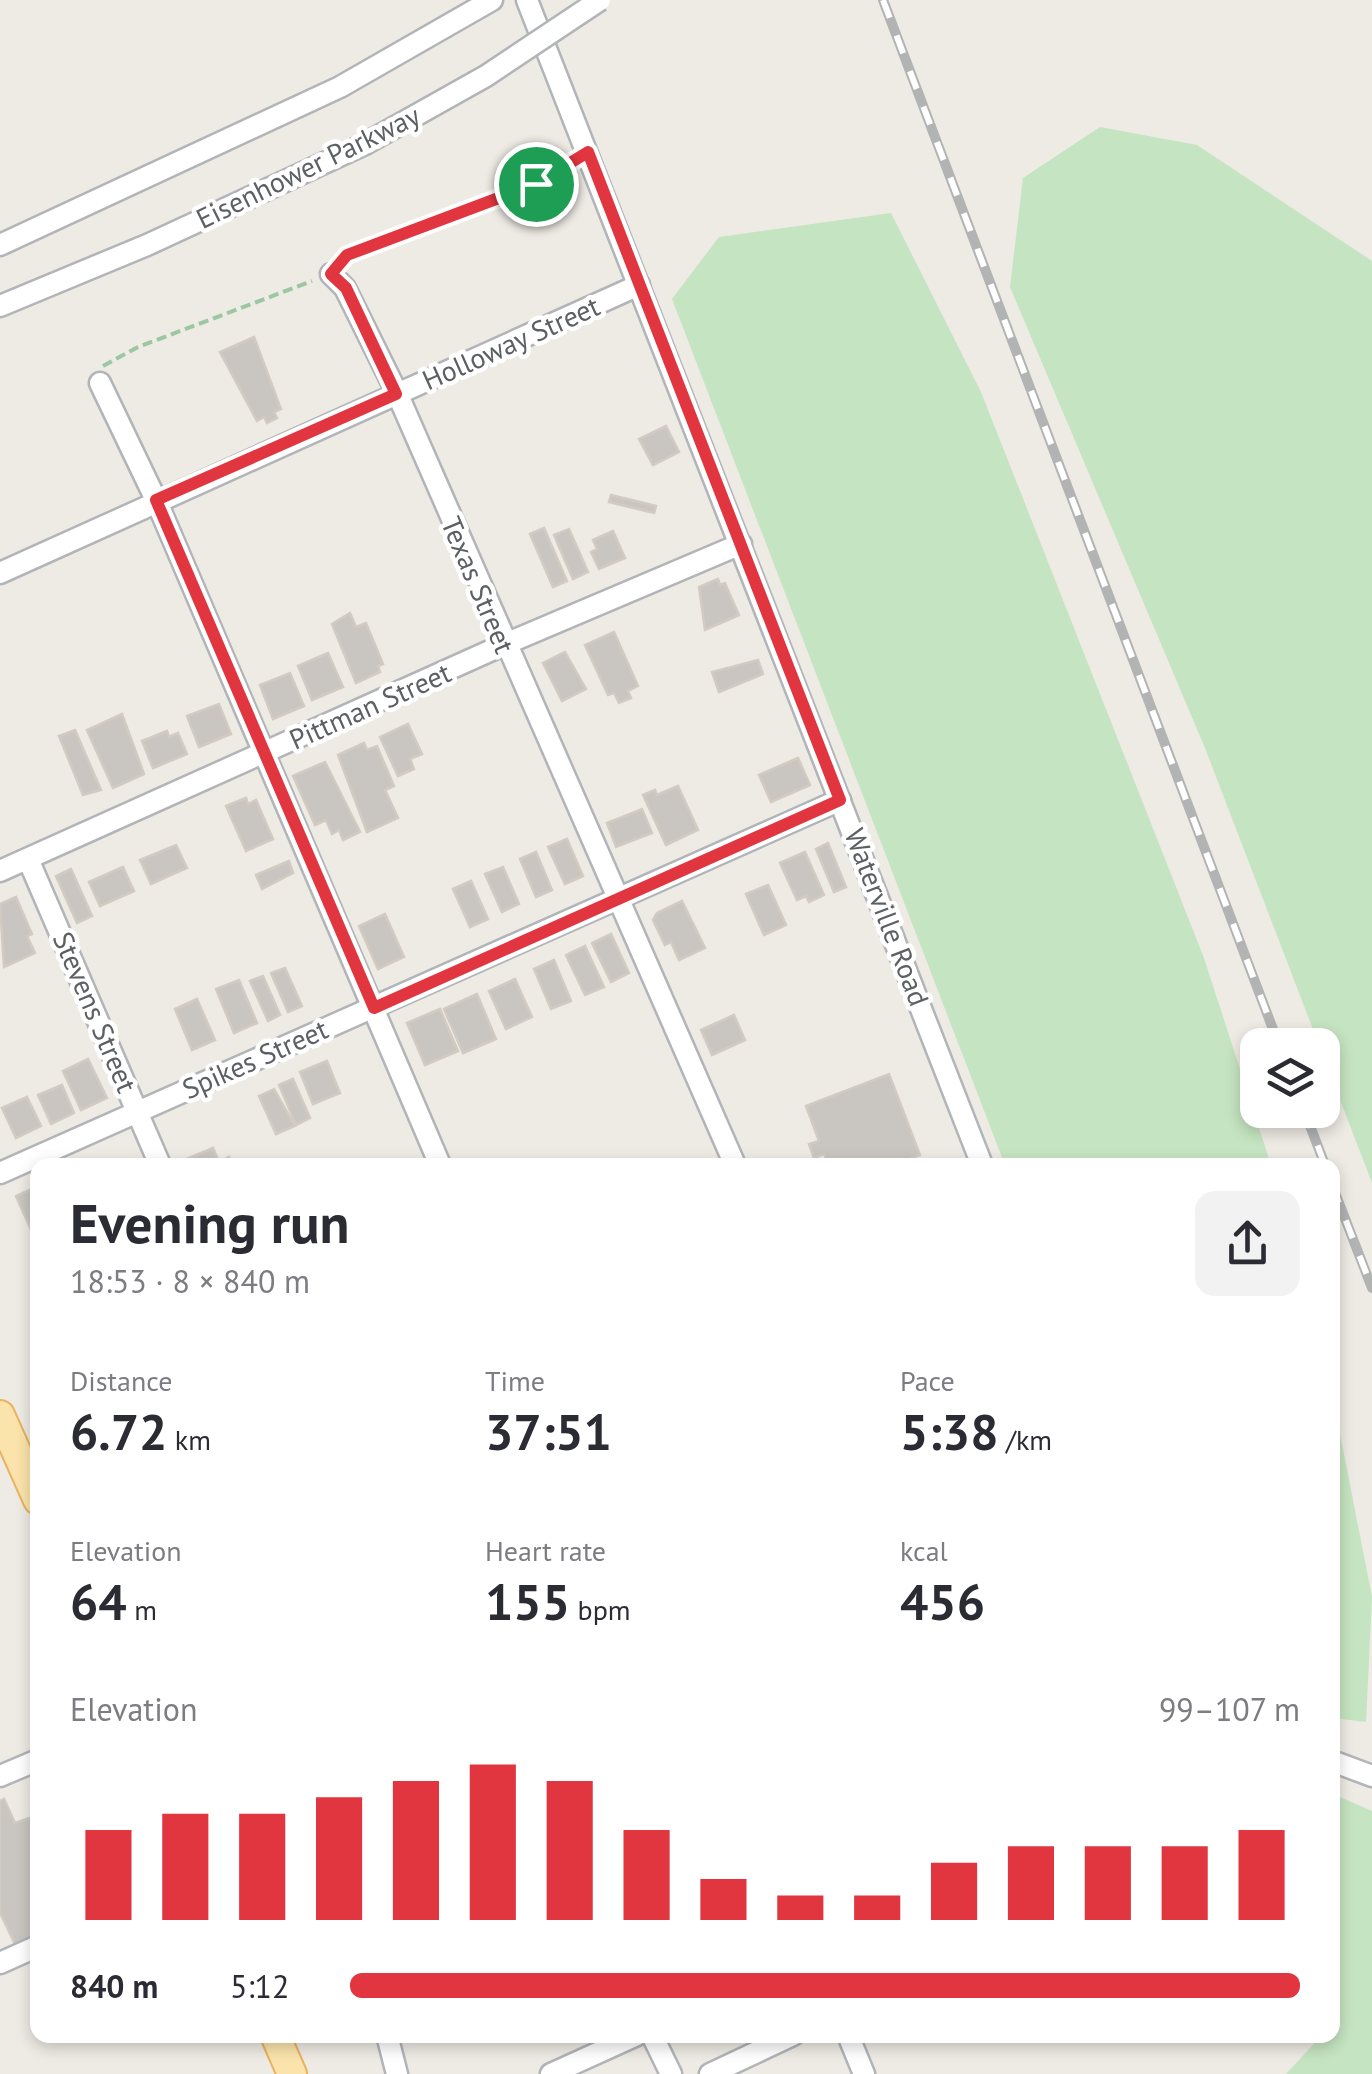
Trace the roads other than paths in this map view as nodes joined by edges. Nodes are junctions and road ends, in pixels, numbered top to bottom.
1 (492, 0) edge
2 (527, 0) edge
3 (600, 0) edge
4 (0, 245) edge
5 (331, 274) road end
6 (639, 285) junction
7 (0, 306) edge
8 (100, 383) road end
9 (396, 394) junction
10 (156, 500) junction
11 (742, 544) junction
12 (0, 574) edge
13 (503, 645) junction
14 (263, 754) junction
15 (840, 800) junction
16 (28, 858) junction
17 (0, 872) edge
18 (617, 899) junction
19 (374, 1008) junction
20 (138, 1110) junction
21 (33, 1158) edge
22 (157, 1158) edge
23 (437, 1158) edge
24 (732, 1158) edge
25 (979, 1158) edge
26 (30, 1159) edge
27 (0, 1173) edge
28 (0, 1416) edge
29 (9, 1460) edge
30 (30, 1489) edge
31 (30, 1763) edge
32 (1340, 1764) edge
33 (0, 1776) edge
34 (1372, 1776) edge
35 (30, 1950) edge
36 (0, 1963) edge
37 (278, 2043) edge
38 (389, 2043) edge
39 (619, 2043) edge
40 (656, 2043) edge
41 (777, 2043) edge
42 (851, 2043) edge
43 (292, 2074) edge
44 (397, 2074) edge
45 (551, 2074) edge
46 (671, 2074) edge
47 (710, 2074) edge
48 (864, 2074) edge

1 - 4 street, Eisenhower Parkway
2 - 6 street, Waterville Road
3 - 7 street, Eisenhower Parkway, bridge
5 - 9 street, Texas Street
6 - 9 street, Holloway Street
6 - 11 street, Waterville Road
8 - 10 street
9 - 10 street, Holloway Street
9 - 13 street, Texas Street
10 - 12 street, Holloway Street
10 - 14 street
11 - 13 street, Pittman Street
11 - 15 street, Waterville Road
13 - 14 street, Pittman Street
13 - 18 street, Texas Street
14 - 16 street, Pittman Street
14 - 19 street
15 - 18 street, Spikes Street
15 - 25 street, Waterville Road
16 - 17 street, Pittman Street
16 - 20 street, Stevens Street
18 - 19 street, Spikes Street
18 - 24 street, Texas Street
19 - 20 street, Spikes Street
19 - 23 street
20 - 21 street, Spikes Street
20 - 22 street, Stevens Street
26 - 27 street, Spikes Street
28 - 29 main road
29 - 30 main road
31 - 33 street
32 - 34 street
35 - 36 street
37 - 43 main road
38 - 44 street
39 - 45 street
40 - 46 street
41 - 47 street
42 - 48 street

